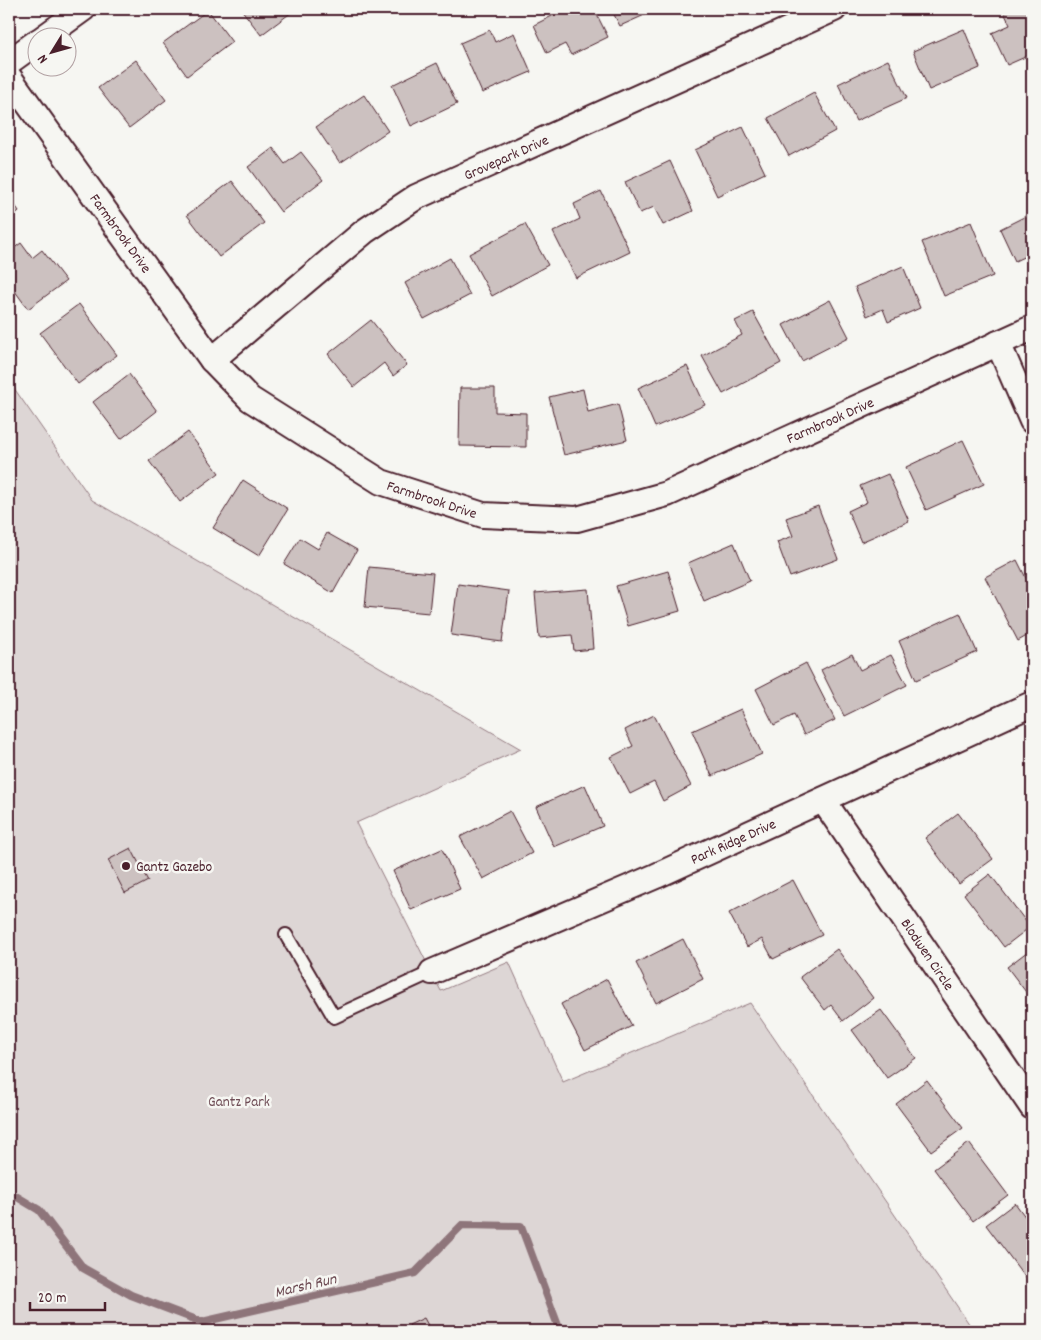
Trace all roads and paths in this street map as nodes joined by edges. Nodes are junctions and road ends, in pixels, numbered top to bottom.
1 (83, 9) edge
2 (834, 9) edge
3 (57, 28) edge
4 (28, 48) edge
5 (9, 62) edge
6 (9, 77) edge
7 (1032, 328) edge
8 (998, 343) junction
9 (212, 360) junction
10 (1032, 421) edge
11 (1032, 704) edge
12 (823, 800) junction
13 (286, 935) dead end
14 (432, 972) joint
15 (1032, 1107) edge

1 - 3 street
2 - 9 street, Grovepark Drive
4 - 5 street
6 - 9 street, Farmbrook Drive
7 - 8 street, Farmbrook Drive
8 - 9 street, Farmbrook Drive
8 - 10 street
11 - 12 street, Park Ridge Drive
12 - 14 street, Park Ridge Drive
12 - 15 street, Blodwen Circle
13 - 14 lane

